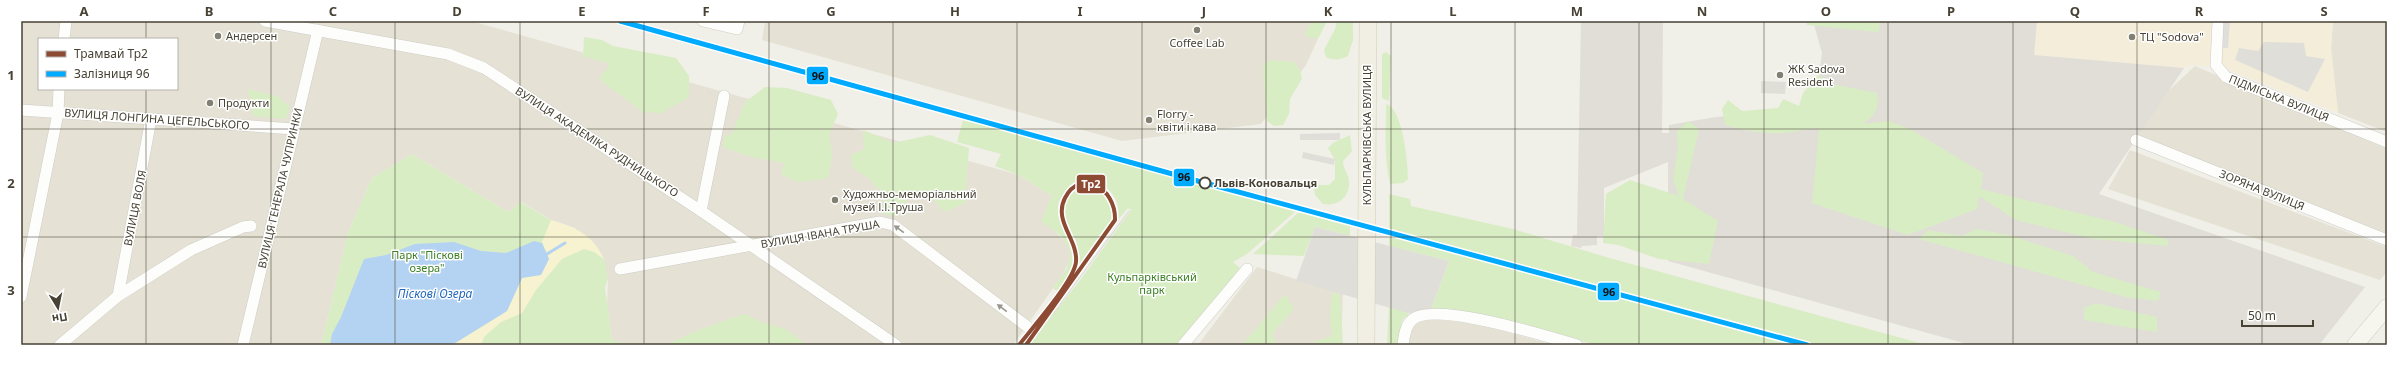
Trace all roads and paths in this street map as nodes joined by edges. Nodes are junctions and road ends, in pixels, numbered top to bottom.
1 (66, 21) edge
2 (264, 21) edge
3 (703, 21) edge
4 (1368, 21) edge
5 (2218, 21) edge
6 (738, 25) edge
7 (318, 30) junction
8 (64, 38) edge
9 (60, 90) edge
10 (724, 96) dead end
11 (21, 110) edge
12 (58, 112) junction
13 (151, 119) junction
14 (294, 129) junction
15 (2136, 140) dead end
16 (2387, 142) edge
17 (701, 211) junction
18 (251, 226) dead end
19 (2387, 240) edge
20 (753, 246) junction
21 (620, 269) dead end
22 (1247, 269) dead end
23 (118, 296) junction
24 (21, 297) edge
25 (2387, 307) edge
26 (60, 345) edge
27 (243, 345) edge
28 (896, 345) edge
29 (1023, 345) edge
30 (1183, 345) edge
31 (1366, 345) edge
32 (1403, 345) edge
33 (1578, 345) edge
34 (2355, 345) edge

1 - 8 street
2 - 7 street, ВУЛИЦЯ АКАДЕМІКА РУДНИЦЬКОГО
3 - 6 street
4 - 31 main road, КУЛЬПАРКІВСЬКА ВУЛИЦЯ
5 - 16 street, ПІДМІСЬКА ВУЛИЦЯ
7 - 14 street, ВУЛИЦЯ ГЕНЕРАЛА ЧУПРИНКИ
7 - 17 street, ВУЛИЦЯ АКАДЕМІКА РУДНИЦЬКОГО
9 - 12 street
10 - 17 street
11 - 12 street, ВУЛИЦЯ ЛОНГИНА ЦЕГЕЛЬСЬКОГО
12 - 13 street, ВУЛИЦЯ ЛОНГИНА ЦЕГЕЛЬСЬКОГО
12 - 24 street
13 - 14 street, ВУЛИЦЯ ЛОНГИНА ЦЕГЕЛЬСЬКОГО
13 - 23 street, ВУЛИЦЯ ВОЛЯ
14 - 27 street, ВУЛИЦЯ ГЕНЕРАЛА ЧУПРИНКИ
15 - 19 street, ЗОРЯНА ВУЛИЦЯ
17 - 20 street, ВУЛИЦЯ АКАДЕМІКА РУДНИЦЬКОГО
18 - 23 street
20 - 21 street, ВУЛИЦЯ ІВАНА ТРУША
20 - 28 street, ВУЛИЦЯ АКАДЕМІКА РУДНИЦЬКОГО
29 -> 20 street, ВУЛИЦЯ ІВАНА ТРУША
22 - 30 street
23 - 26 street
25 - 34 main road
32 - 33 street

